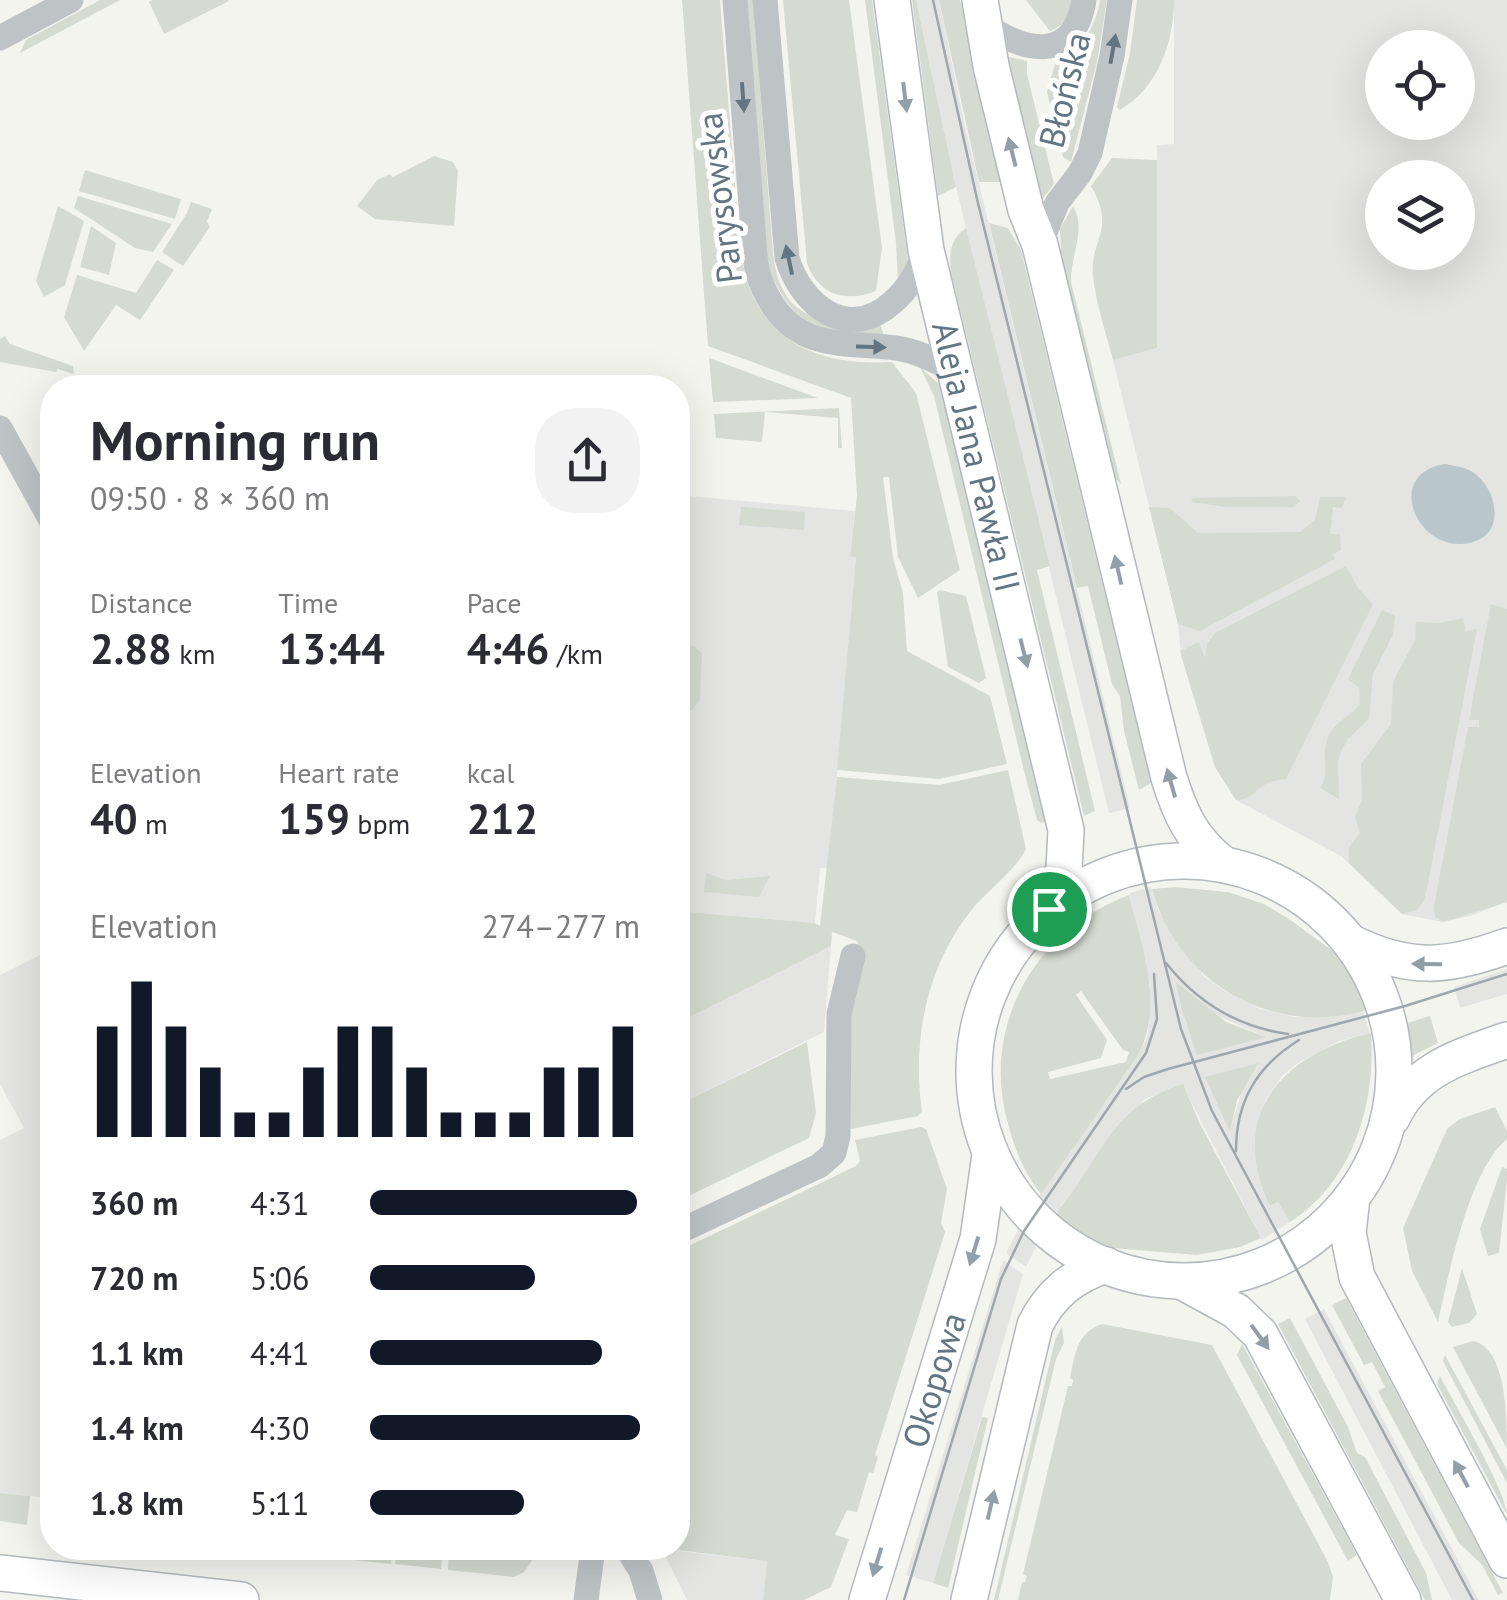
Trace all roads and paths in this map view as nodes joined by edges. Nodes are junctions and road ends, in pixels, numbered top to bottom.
1 (71, 0) edge
2 (735, 0) edge
3 (765, 0) edge
4 (892, 0) edge
5 (1084, 0) edge
6 (1120, 0) edge
7 (983, 12) edge
8 (0, 38) edge
9 (1040, 246) junction
10 (926, 250) junction
11 (955, 371) junction
12 (0, 428) edge
13 (40, 500) edge
14 (1222, 864) junction
15 (1049, 909) junction
16 (1349, 942) junction
17 (1507, 946) edge
18 (853, 956) dead end
19 (1507, 1040) edge
20 (1391, 1119) junction
21 (990, 1156) junction
22 (1352, 1197) junction
23 (690, 1226) edge
24 (1106, 1265) junction
25 (1182, 1282) junction
26 (591, 1560) edge
27 (634, 1560) edge
28 (1507, 1560) edge
29 (0, 1573) edge
30 (1394, 1594) edge
31 (240, 1600) edge
32 (586, 1600) edge
33 (650, 1600) edge
34 (867, 1600) edge
35 (969, 1600) edge

1 - 8 street
2 -> 11 street, Parysowska
10 -> 3 street, Parysowska
4 -> 10 main road, Aleja Jana Pawła II
5 - 7 street, Błońska
9 -> 6 street, Błońska
9 -> 7 main road
14 -> 9 main road
10 - 11 main road, Aleja Jana Pawła II
11 -> 15 main road, Aleja Jana Pawła II
12 - 13 street
14 - 15 main road
14 - 16 main road
15 - 21 main road
17 -> 16 main road
16 - 20 main road
18 - 23 street
19 - 20 main road
20 - 22 main road
21 - 24 main road
21 -> 34 main road, Okopowa
22 - 25 main road
28 -> 22 main road
24 - 25 main road
35 -> 24 main road
25 -> 30 main road
26 - 32 street
27 - 33 street
29 - 31 main road

